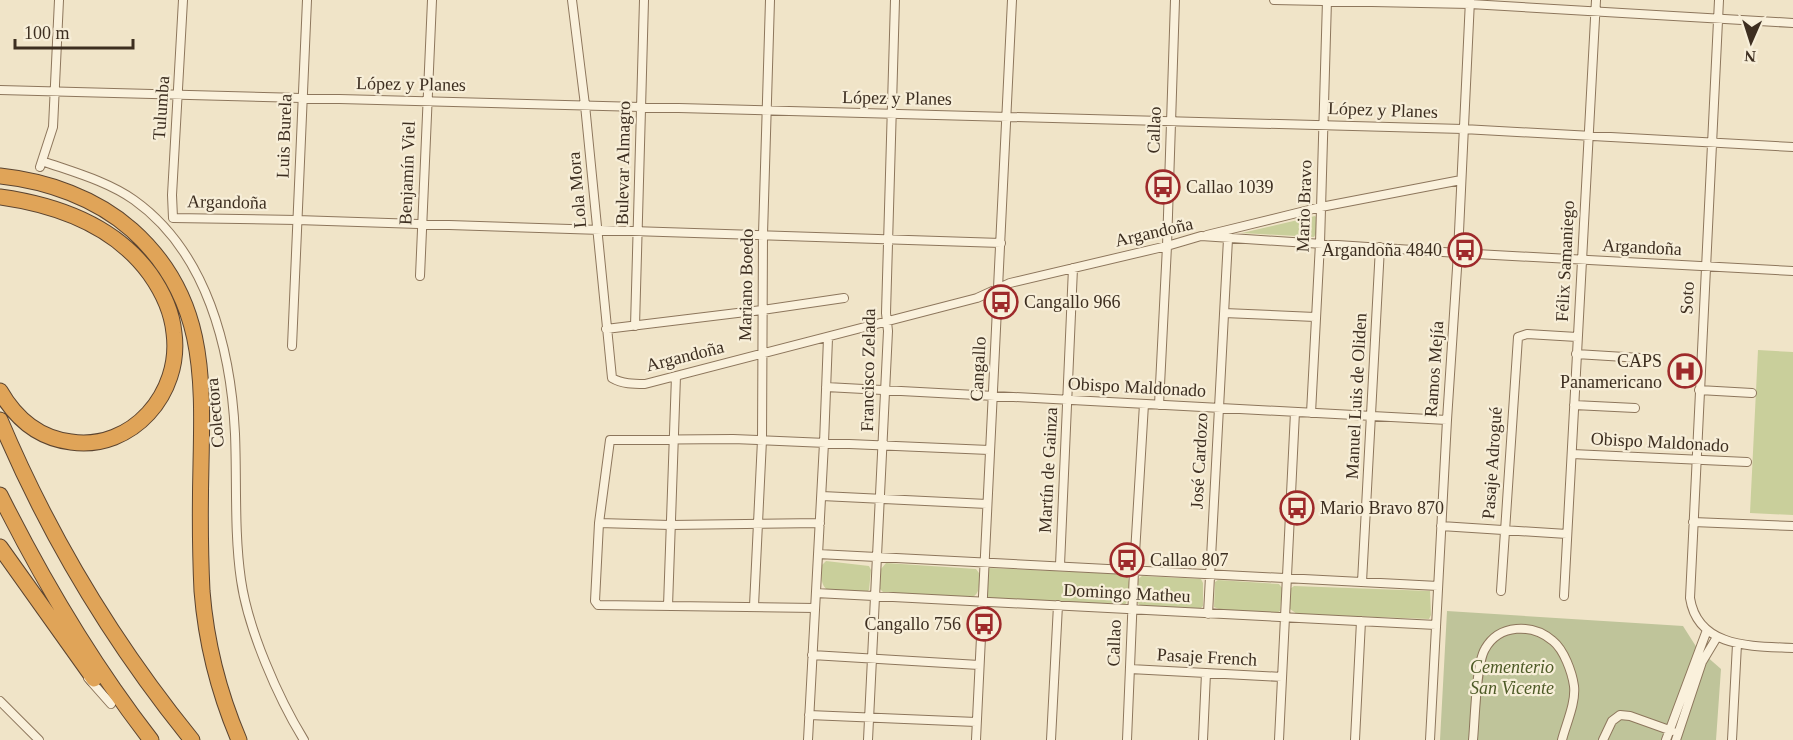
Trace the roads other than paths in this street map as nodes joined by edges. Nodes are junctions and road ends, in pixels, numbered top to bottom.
1 (59, 0) edge
2 (183, 0) edge
3 (307, 0) edge
4 (432, 0) edge
5 (572, 0) edge
6 (644, 0) edge
7 (770, 0) edge
8 (895, 0) edge
9 (1012, 0) edge
10 (1175, 0) edge
11 (1274, 0) edge
12 (1327, 0) edge
13 (1596, 0) edge
14 (1719, 0) edge
15 (1470, 2) edge
16 (1596, 11) junction
17 (1719, 18) junction
18 (1793, 23) edge
19 (0, 90) edge
20 (56, 91) junction
21 (178, 94) junction
22 (303, 98) junction
23 (426, 101) junction
24 (585, 105) junction
25 (641, 107) junction
26 (766, 111) junction
27 (891, 115) junction
28 (1007, 117) junction
29 (1171, 120) junction
30 (1324, 124) junction
31 (1463, 129) junction
32 (1588, 137) junction
33 (1712, 143) junction
34 (1793, 147) edge
35 (0, 176) edge
36 (1461, 180) junction
37 (0, 197) edge
38 (1321, 207) junction
39 (173, 218) joint
40 (297, 219) junction
41 (422, 225) junction
42 (597, 230) junction
43 (638, 231) junction
44 (764, 234) junction
45 (1201, 236) junction
46 (888, 239) junction
47 (1228, 239) junction
48 (1001, 243) junction
49 (1320, 243) junction
50 (1167, 246) junction
51 (1380, 248) junction
52 (1458, 253) junction
53 (1581, 260) junction
54 (1706, 267) junction
55 (1073, 268) junction
56 (1793, 272) edge
57 (420, 276) dead end
58 (998, 289) junction
59 (844, 298) dead end
60 (762, 310) junction
61 (1224, 313) junction
62 (1315, 317) junction
63 (887, 323) junction
64 (635, 326) junction
65 (606, 329) junction
66 (1577, 337) junction
67 (828, 338) junction
68 (292, 346) dead end
69 (762, 353) junction
70 (1576, 354) junction
71 (1641, 358) dead end
72 (676, 376) junction
73 (612, 378) joint
74 (826, 387) junction
75 (886, 390) junction
76 (1699, 390) junction
77 (0, 391) edge
78 (1752, 393) dead end
79 (993, 396) junction
80 (1069, 400) junction
81 (1144, 404) junction
82 (1159, 405) junction
83 (1574, 405) junction
84 (1218, 408) junction
85 (1635, 408) dead end
86 (1295, 412) junction
87 (1311, 413) junction
88 (1372, 416) junction
89 (0, 420) edge
90 (1447, 420) junction
91 (673, 440) junction
92 (762, 440) junction
93 (824, 443) junction
94 (883, 445) junction
95 (989, 450) junction
96 (1572, 454) junction
97 (1696, 461) junction
98 (1747, 462) dead end
99 (0, 495) edge
100 (822, 496) junction
101 (880, 499) junction
102 (987, 504) junction
103 (1693, 522) junction
104 (599, 523) junction
105 (820, 523) junction
106 (759, 524) junction
107 (670, 525) junction
108 (1441, 526) junction
109 (1793, 526) edge
110 (1504, 529) junction
111 (1567, 534) junction
112 (0, 547) edge
113 (818, 554) junction
114 (877, 557) junction
115 (0, 559) edge
116 (984, 562) junction
117 (1060, 565) junction
118 (1134, 570) junction
119 (1210, 575) junction
120 (1286, 578) junction
121 (1362, 582) junction
122 (1438, 586) junction
123 (1501, 591) dead end
124 (816, 593) junction
125 (874, 596) junction
126 (1564, 596) dead end
127 (982, 602) junction
128 (1058, 605) junction
129 (668, 606) junction
130 (754, 606) junction
131 (815, 608) junction
132 (1132, 610) junction
133 (1208, 614) junction
134 (1285, 618) junction
135 (1361, 621) junction
136 (1437, 625) junction
137 (1707, 630) junction
138 (1717, 637) junction
139 (1737, 644) junction
140 (1793, 648) edge
141 (812, 655) junction
142 (872, 658) junction
143 (979, 665) junction
144 (1130, 669) junction
145 (1206, 673) junction
146 (1282, 677) junction
147 (0, 701) edge
148 (111, 704) junction
149 (809, 715) junction
150 (869, 717) junction
151 (976, 722) junction
152 (1675, 734) edge
153 (39, 740) edge
154 (139, 740) edge
155 (151, 740) edge
156 (192, 740) edge
157 (239, 740) edge
158 (304, 740) edge
159 (808, 740) edge
160 (868, 740) edge
161 (976, 740) edge
162 (1051, 740) edge
163 (1127, 740) edge
164 (1203, 740) edge
165 (1279, 740) edge
166 (1355, 740) edge
167 (1430, 740) edge
168 (1473, 740) edge
169 (1562, 740) edge
170 (1603, 740) edge
171 (1666, 740) edge
172 (1732, 740) edge

1 - 20 street
2 - 21 street, Tulumba
3 - 22 street, Luis Burela
4 - 23 street, Benjamín Viel
5 - 24 street, Lola Mora
6 - 25 street, Bulevar Almagro
7 - 26 street, Mariano Boedo
8 - 27 street, Francisco Zelada
9 - 28 street, Cangallo
10 - 29 street, Callao
11 - 12 street
12 - 15 street
12 - 30 street, Mario Bravo
13 - 16 street, Félix Samaniego
14 - 17 street, Soto
15 - 16 street
15 - 31 street, Ramos Mejía
16 - 17 street
16 - 32 street, Félix Samaniego
17 - 18 street
17 - 33 street, Soto
19 - 20 street, López y Planes
20 - 21 street, López y Planes
20 - 158 street, Colectora
21 - 22 street, López y Planes
21 - 39 street, Tulumba
22 - 23 street, López y Planes
22 - 40 street, Luis Burela
23 - 24 street, López y Planes
23 - 41 street, Benjamín Viel
24 - 25 street, López y Planes
24 - 42 street, Lola Mora
25 - 26 street, López y Planes
25 - 43 street, Bulevar Almagro
26 - 27 street, López y Planes
26 - 44 street, Mariano Boedo
27 - 28 street, López y Planes
27 - 46 street, Francisco Zelada
28 - 29 street, López y Planes
28 - 48 street, Cangallo
29 - 30 street, López y Planes
29 - 50 street, Callao
30 - 31 street, López y Planes
30 - 38 street, Mario Bravo
31 - 32 street, López y Planes
31 - 36 street, Ramos Mejía
32 - 33 street, López y Planes
32 - 53 street, Félix Samaniego
33 - 34 street, López y Planes
33 - 54 street, Soto
35 - 157 highway
36 - 38 street
36 - 52 street, Ramos Mejía
37 - 77 highway
38 - 45 street
38 - 49 street, Mario Bravo
39 - 40 street, Argandoña
40 - 41 street, Argandoña
40 - 68 street, Luis Burela
41 - 42 street, Argandoña
41 - 57 street, Benjamín Viel
42 - 43 street, Argandoña
42 - 65 street, Lola Mora
43 - 44 street, Argandoña
43 - 64 street, Bulevar Almagro
44 - 46 street, Argandoña
44 - 60 street, Mariano Boedo
45 - 47 street, Argandoña
45 - 50 street, Argandoña
46 - 48 street, Argandoña
46 - 63 street, Francisco Zelada
47 - 49 street, Argandoña
47 - 61 street, José Cardozo
48 - 58 street, Cangallo
49 - 51 street, Argandoña
49 - 62 street, Mario Bravo
50 - 55 street, Argandoña
50 - 82 street, Callao
51 - 52 street, Argandoña
51 - 88 street, Manuel Luis de Oliden
52 - 53 street, Argandoña
52 - 90 street, Ramos Mejía
53 - 54 street, Argandoña
53 - 66 street, Félix Samaniego
54 - 56 street, Argandoña
54 - 76 street, Soto
55 - 58 street, Argandoña
55 - 80 street, Martín de Gainza
58 - 63 street, Argandoña
58 - 79 street, Cangallo
59 - 60 street
60 - 64 street
60 - 69 street, Mariano Boedo
61 - 62 street
61 - 84 street, José Cardozo
62 - 87 street, Mario Bravo
63 - 67 street, Argandoña
63 - 75 street, Francisco Zelada
64 - 65 street
65 - 73 street, Lola Mora
66 - 70 street, Félix Samaniego
66 - 110 street, Pasaje Adrogué
67 - 69 street, Argandoña
67 - 74 street
69 - 72 street, Argandoña
69 - 92 street, Mariano Boedo
70 - 71 street
70 - 83 street, Félix Samaniego
72 - 73 street, Argandoña
72 - 91 street
74 - 75 street, Obispo Maldonado
74 - 93 street
75 - 79 street, Obispo Maldonado
75 - 94 street, Francisco Zelada
76 - 78 street
76 - 97 street, Soto
79 - 80 street, Obispo Maldonado
79 - 95 street, Cangallo
80 - 81 street, Obispo Maldonado
80 - 117 street, Martín de Gainza
81 - 82 street, Obispo Maldonado
81 - 118 street, Callao
82 - 84 street, Obispo Maldonado
83 - 85 street
83 - 96 street, Félix Samaniego
84 - 86 street, Obispo Maldonado
84 - 119 street, José Cardozo
86 - 87 street, Obispo Maldonado
86 - 120 street
87 - 88 street, Obispo Maldonado
88 - 90 street, Obispo Maldonado
88 - 121 street, Manuel Luis de Oliden
89 - 156 highway
90 - 108 street, Ramos Mejía
91 - 92 street
91 - 104 street
91 - 107 street
92 - 93 street
92 - 106 street, Mariano Boedo
93 - 94 street
93 - 100 street
94 - 95 street
94 - 101 street, Francisco Zelada
95 - 102 street, Cangallo
96 - 97 street, Obispo Maldonado
96 - 111 street, Félix Samaniego
97 - 98 street, Obispo Maldonado
97 - 103 street, Soto
99 - 155 highway
100 - 101 street
100 - 105 street
101 - 102 street
101 - 114 street, Francisco Zelada
102 - 116 street, Cangallo
103 - 109 street
103 - 137 street, Soto
104 - 107 street
104 - 129 street
105 - 106 street
105 - 113 street
106 - 107 street
106 - 130 street, Mariano Boedo
107 - 129 street
108 - 110 street
108 - 122 street, Ramos Mejía
110 - 111 street
110 - 123 street, Pasaje Adrogué
111 - 126 street, Félix Samaniego
112 - 148 highway
113 - 114 street, Domingo Matheu
113 - 124 street
114 - 116 street, Domingo Matheu
114 - 125 street, Francisco Zelada
115 - 148 street
116 - 117 street, Domingo Matheu
116 - 127 street, Cangallo
117 - 118 street, Domingo Matheu
118 - 119 street, Domingo Matheu
118 - 132 street, Callao
119 - 120 street, Domingo Matheu
119 - 133 street, José Cardozo
120 - 121 street, Domingo Matheu
120 - 134 street
121 - 122 street, Domingo Matheu
122 - 136 street, Ramos Mejía
124 - 125 street, Domingo Matheu
124 - 131 street
125 - 127 street, Domingo Matheu
125 - 142 street, Francisco Zelada
127 - 128 street, Domingo Matheu
127 - 143 street, Cangallo
128 - 132 street, Domingo Matheu
128 - 162 street
129 - 130 street
130 - 131 street
131 - 141 street
132 - 133 street, Domingo Matheu
132 - 144 street, Callao
133 - 134 street, Domingo Matheu
134 - 135 street, Domingo Matheu
134 - 146 street
135 - 136 street, Domingo Matheu
135 - 166 street
136 - 167 street, Ramos Mejía
137 - 138 street
137 - 152 street
138 - 139 street
138 - 152 street
139 - 140 street
139 - 172 street
141 - 142 street
141 - 149 street
142 - 143 street
142 - 150 street, Francisco Zelada
143 - 151 street, Cangallo
144 - 145 street, Pasaje French
144 - 163 street, Callao
145 - 146 street, Pasaje French
145 - 164 street
146 - 165 street
147 - 153 street
148 - 154 highway
149 - 150 street
149 - 159 street
150 - 151 street
150 - 160 street, Francisco Zelada
151 - 161 street, Cangallo
152 - 170 street
152 - 171 street
168 - 169 street

